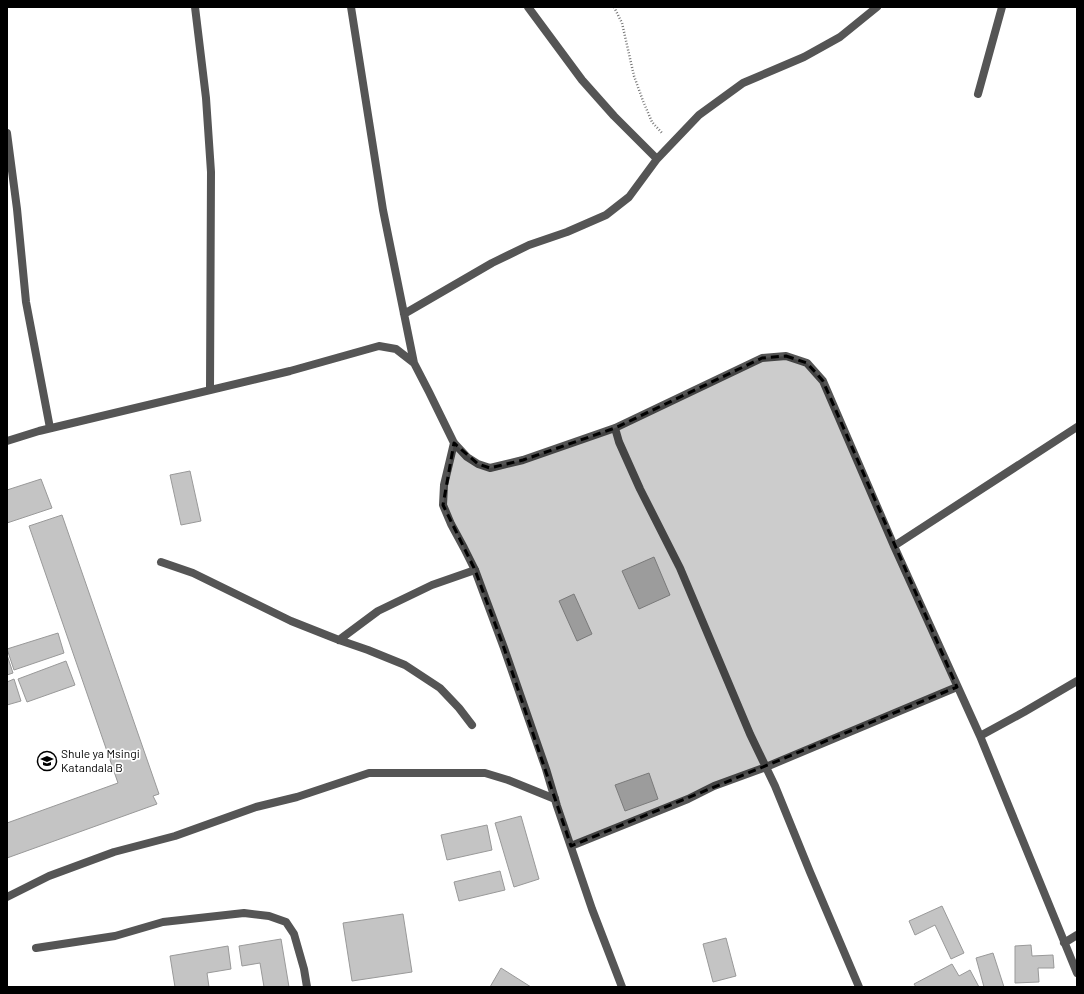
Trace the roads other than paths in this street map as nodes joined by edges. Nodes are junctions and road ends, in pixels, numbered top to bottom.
1 (195, 7) edge
2 (351, 7) edge
3 (528, 7) edge
4 (877, 7) edge
5 (1002, 7) edge
6 (978, 94) dead end
7 (7, 133) edge
8 (657, 159) junction
9 (404, 314) junction
10 (414, 363) junction
11 (210, 390) junction
12 (1077, 427) edge
13 (50, 428) junction
14 (615, 428) junction
15 (7, 441) edge
16 (454, 443) junction
17 (894, 546) junction
18 (161, 562) dead end
19 (475, 570) junction
20 (339, 640) junction
21 (1077, 680) edge
22 (957, 687) junction
23 (472, 725) dead end
24 (980, 736) junction
25 (766, 767) junction
26 (555, 799) junction
27 (571, 846) junction
28 (7, 897) edge
29 (1077, 935) edge
30 (1064, 943) junction
31 (36, 948) dead end
32 (1077, 973) edge
33 (307, 987) edge
34 (622, 987) edge
35 (859, 987) edge

1 - 11 street
2 - 9 street
3 - 8 street
4 - 8 street
5 - 6 street
7 - 13 street
8 - 9 street
9 - 10 street
10 - 11 street
10 - 16 street
11 - 13 street
12 - 17 street
13 - 15 street
14 - 16 street
14 - 17 street
14 - 25 street
16 - 19 street
17 - 22 street
18 - 20 street
19 - 20 street
19 - 26 street
20 - 23 street
21 - 24 street
22 - 24 street
22 - 25 street
24 - 30 street
25 - 27 street
25 - 35 street
26 - 27 street
26 - 28 street
27 - 34 street
29 - 30 street
30 - 32 street
31 - 33 street

